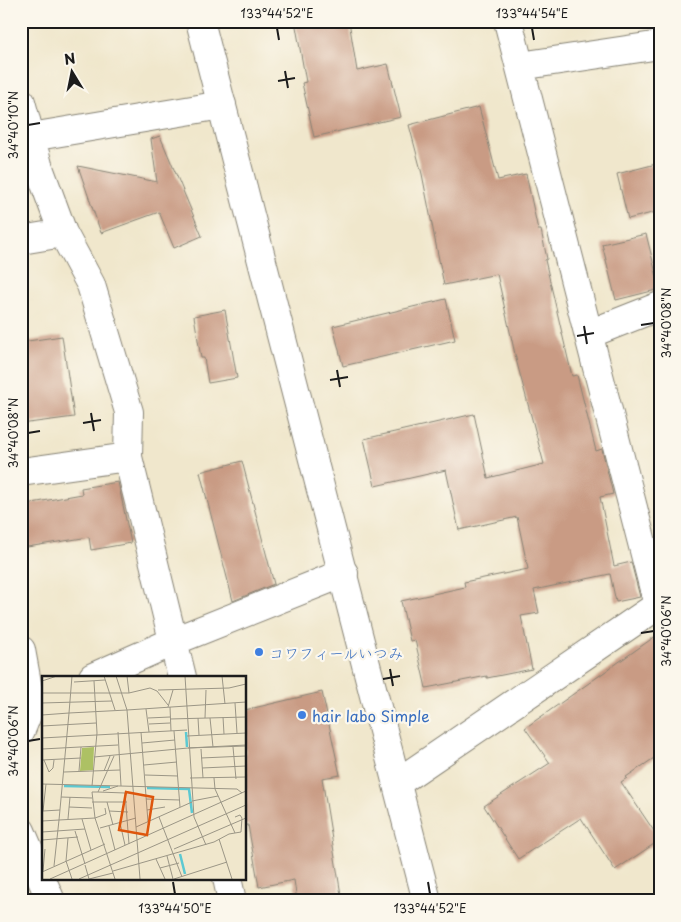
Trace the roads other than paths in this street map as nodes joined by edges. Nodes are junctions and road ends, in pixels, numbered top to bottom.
1 (200, 21) edge
2 (508, 21) edge
3 (660, 45) edge
4 (520, 66) junction
5 (21, 102) edge
6 (222, 105) junction
7 (31, 137) junction
8 (63, 234) junction
9 (21, 240) edge
10 (660, 306) edge
11 (589, 334) junction
12 (128, 457) junction
13 (21, 472) edge
14 (344, 573) junction
15 (659, 605) edge
16 (174, 641) junction
17 (21, 650) edge
18 (95, 676) edge
19 (182, 676) edge
20 (37, 702) edge
21 (21, 730) edge
22 (397, 783) junction
23 (21, 831) edge
24 (227, 880) edge
25 (51, 901) edge
26 (232, 901) edge
27 (427, 901) edge

1 - 6 street
2 - 4 street
3 - 4 street
4 - 11 street
5 - 7 street
6 - 7 street
6 - 14 street
7 - 8 street
8 - 9 street
8 - 12 street
10 - 11 street
11 - 15 street
12 - 13 street
12 - 16 street
14 - 16 street
14 - 22 street
15 - 22 street
16 - 18 street
16 - 19 street
17 - 20 street
20 - 21 street
22 - 27 street
23 - 25 street
24 - 26 street

